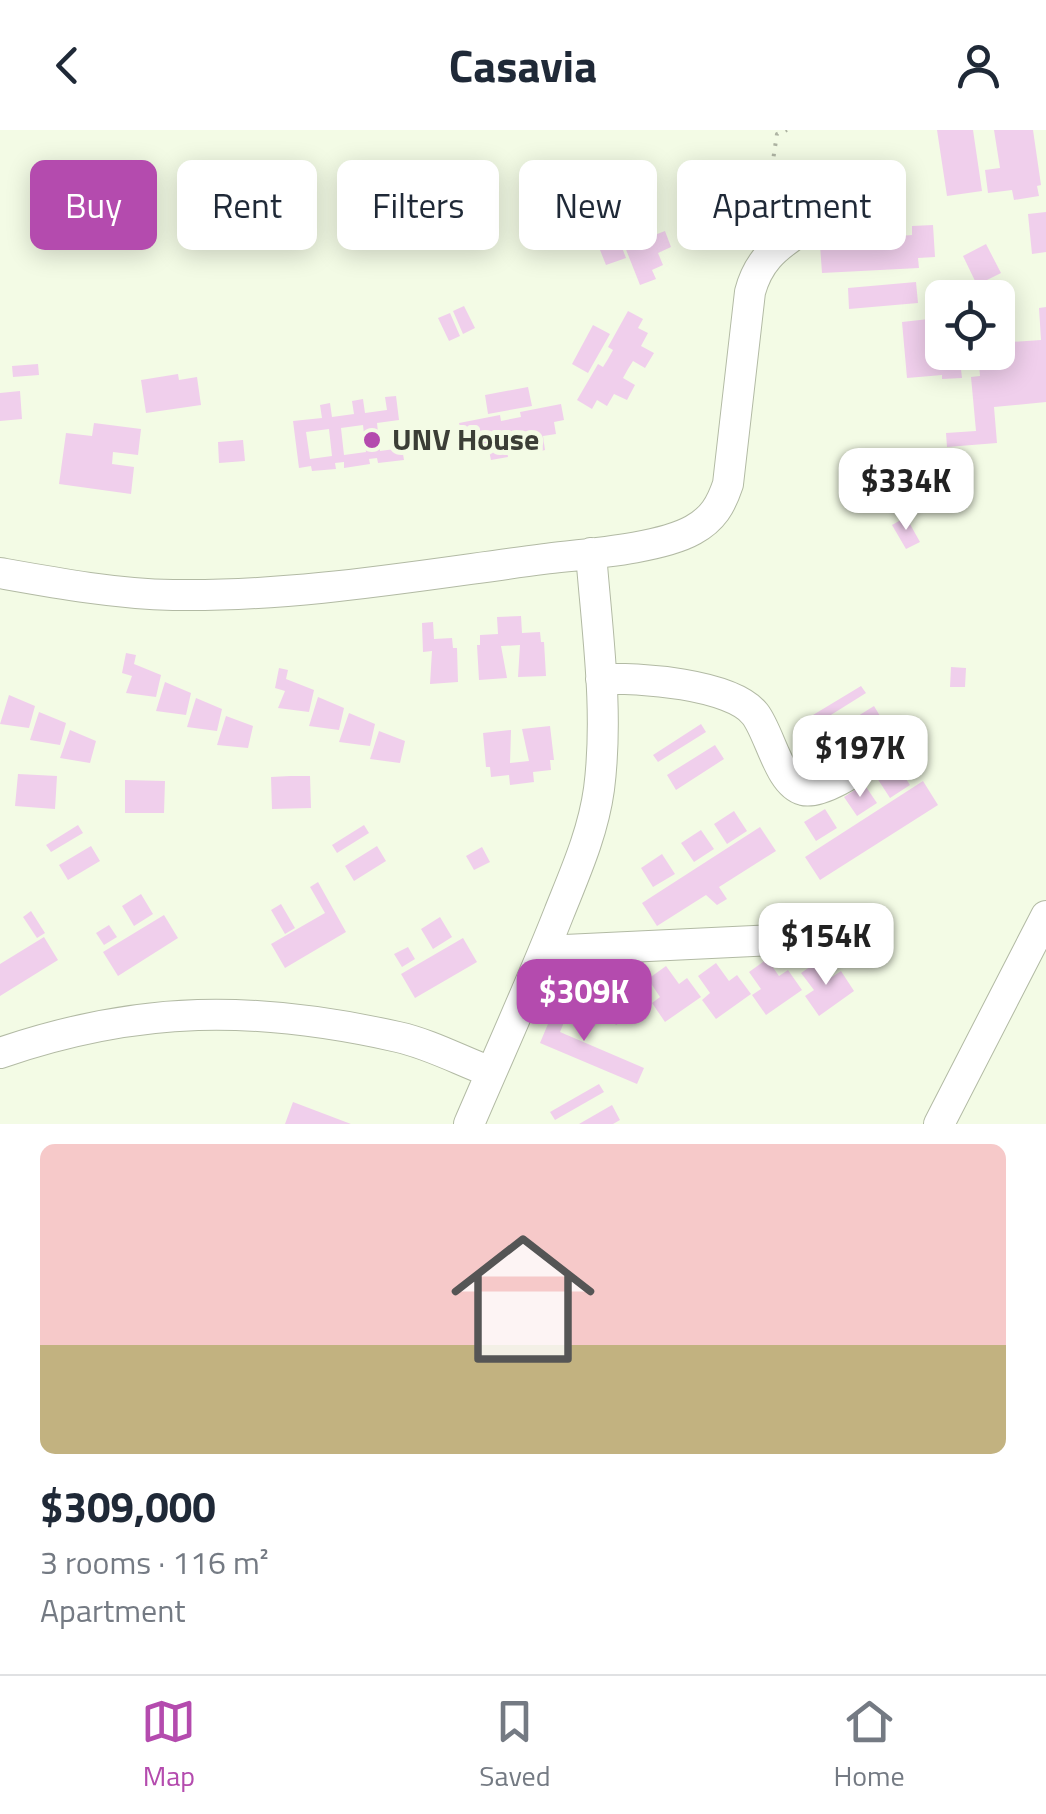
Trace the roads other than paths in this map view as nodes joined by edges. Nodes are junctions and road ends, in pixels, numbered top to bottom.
1 (778, 250) edge
2 (591, 552) junction
3 (0, 573) edge
4 (601, 679) junction
5 (891, 748) dead end
6 (1046, 916) edge
7 (836, 937) dead end
8 (544, 951) junction
9 (0, 1053) edge
10 (491, 1072) junction
11 (469, 1124) edge
12 (939, 1124) edge

1 - 2 street
2 - 3 street
2 - 4 street
4 - 5 street
4 - 8 street
6 - 12 street
7 - 8 street
8 - 10 street
9 - 10 street
10 - 11 street

